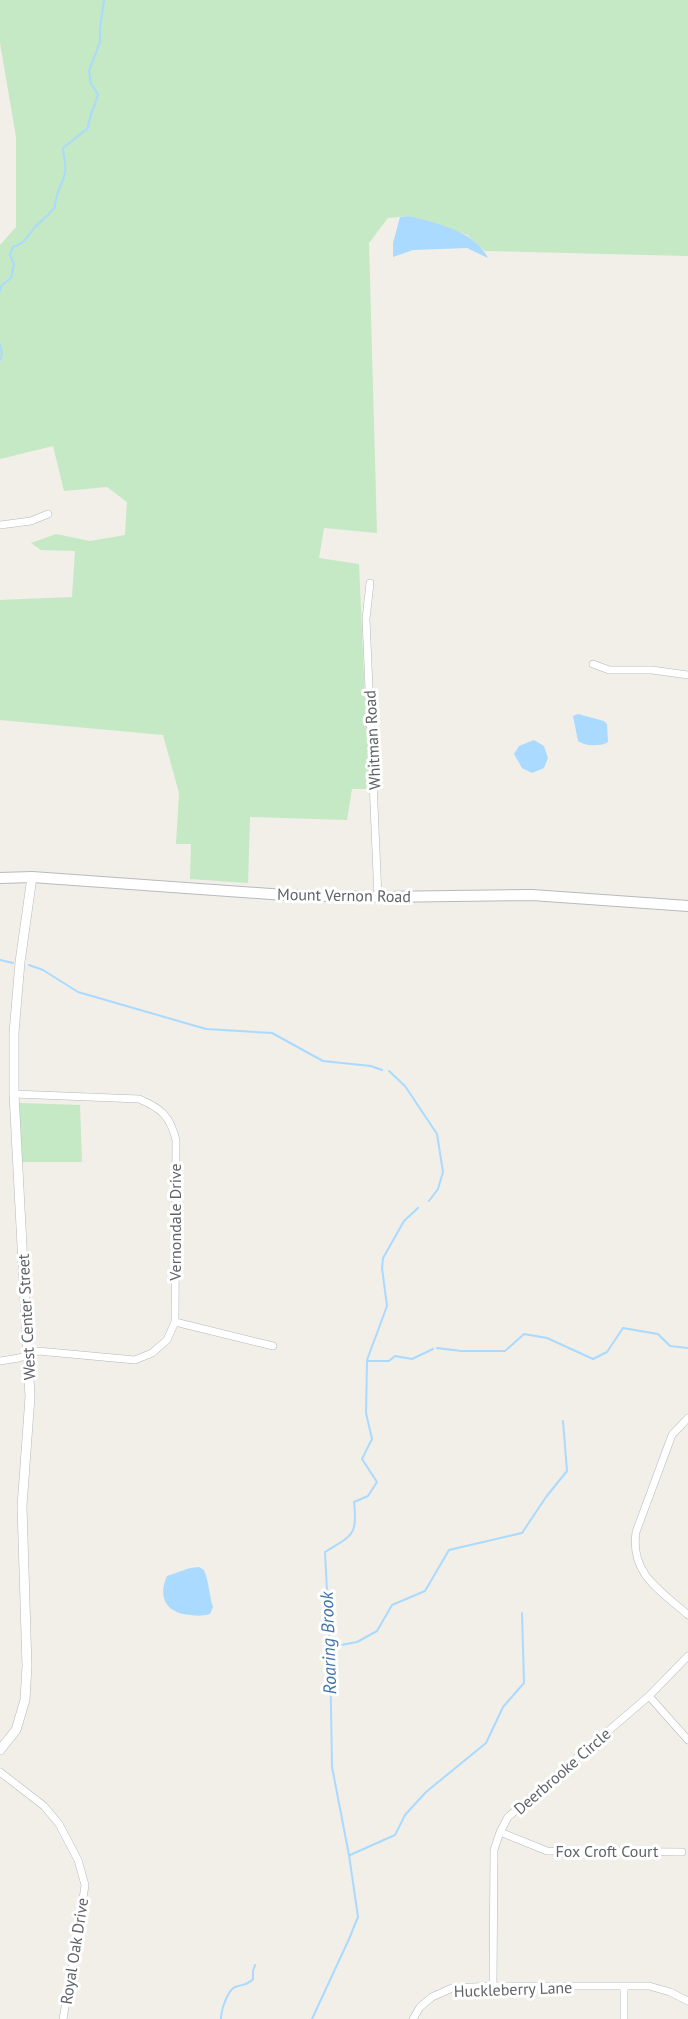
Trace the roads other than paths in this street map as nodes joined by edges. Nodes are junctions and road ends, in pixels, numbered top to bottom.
1 (48, 514) dead end
2 (0, 525) edge
3 (370, 583) dead end
4 (593, 664) dead end
5 (688, 675) edge
6 (32, 877) junction
7 (0, 878) edge
8 (378, 897) junction
9 (688, 906) edge
10 (14, 1094) junction
11 (175, 1322) junction
12 (273, 1346) dead end
13 (28, 1355) junction
14 (0, 1361) edge
15 (688, 1418) edge
16 (688, 1615) edge
17 (688, 1656) edge
18 (649, 1696) junction
19 (688, 1740) edge
20 (0, 1750) edge
21 (0, 1772) edge
22 (500, 1832) junction
23 (682, 1852) dead end
24 (493, 1986) junction
25 (624, 1986) junction
26 (688, 2001) edge
27 (63, 2019) edge
28 (413, 2019) edge
29 (624, 2019) edge

1 - 2 street
3 - 8 street, Whitman Road
4 - 5 street
6 - 7 main road, Mount Vernon Road
6 - 8 main road, Mount Vernon Road
6 - 10 street, West Center Street
8 - 9 main road, Mount Vernon Road
10 - 11 street, Vernondale Drive
10 - 13 street, West Center Street
11 - 12 street
11 - 13 street
13 - 14 street
13 - 20 street, West Center Street
15 - 16 street
17 - 18 street, Deerbrooke Circle
18 - 19 street
18 - 22 street, Deerbrooke Circle
21 - 27 street, Royal Oak Drive
22 - 23 street, Fox Croft Court
22 - 24 street, Deerbrooke Circle
24 - 25 street, Huckleberry Lane
24 - 28 street, Huckleberry Lane
25 - 26 street, Huckleberry Lane
25 - 29 street

